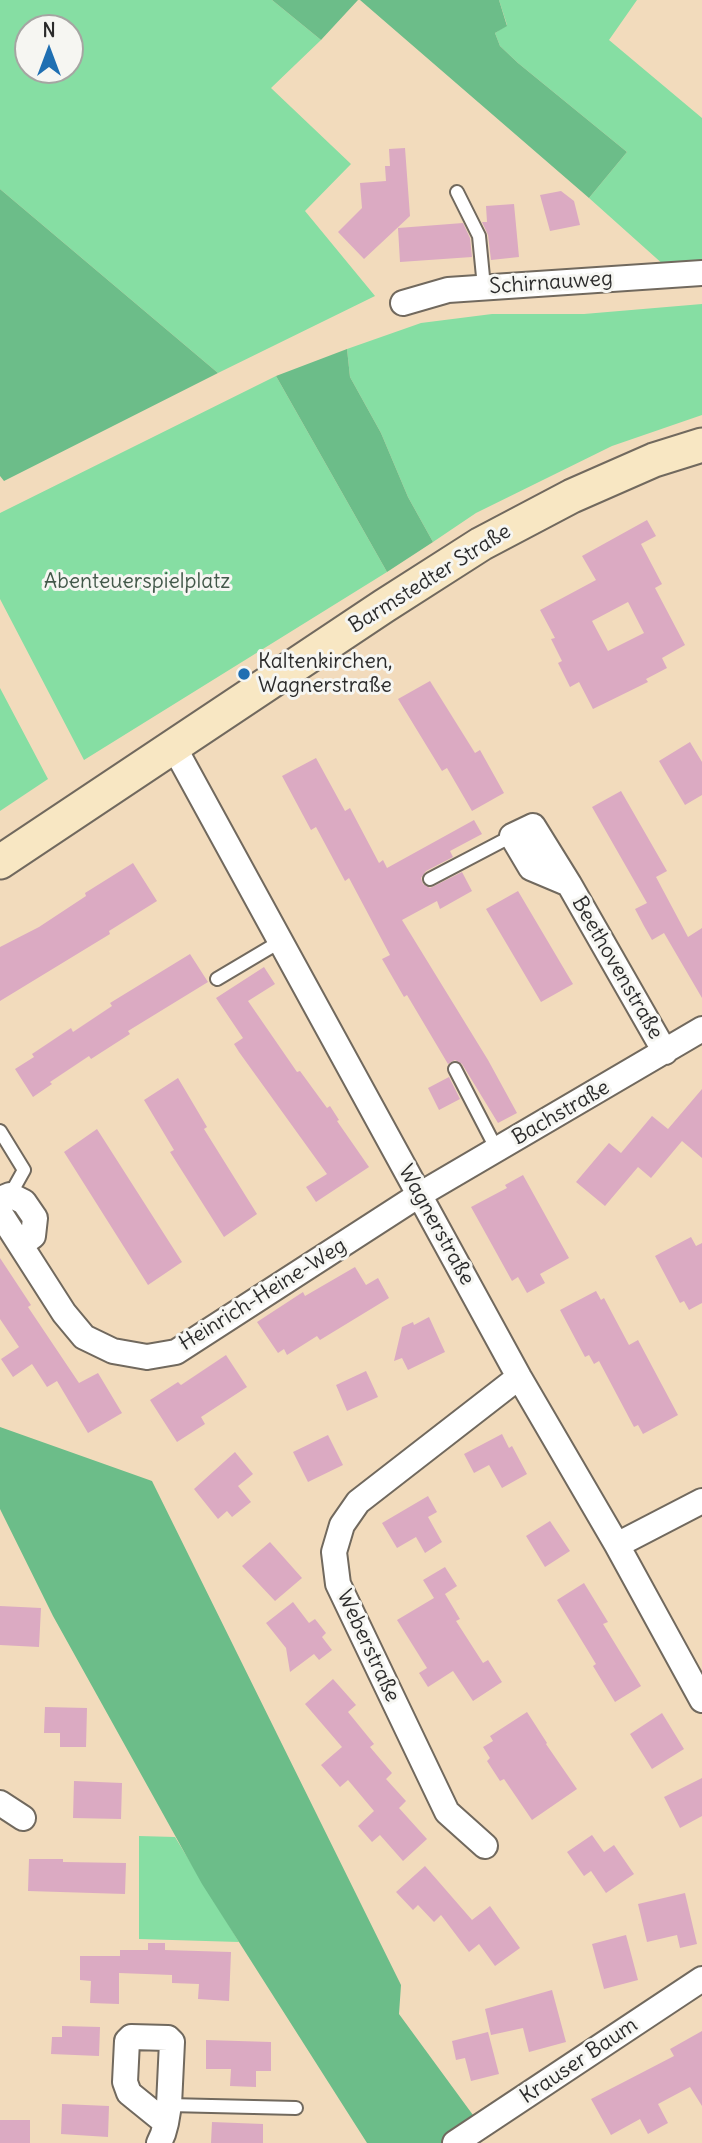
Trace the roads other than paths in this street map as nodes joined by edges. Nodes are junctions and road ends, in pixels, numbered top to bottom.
1 (457, 192) dead end
2 (702, 273) edge
3 (484, 288) junction
4 (403, 303) dead end
5 (702, 445) edge
6 (174, 747) junction
7 (512, 836) joint
8 (0, 862) edge
9 (430, 879) dead end
10 (281, 941) junction
11 (217, 979) dead end
12 (702, 1029) edge
13 (665, 1052) junction
14 (454, 1069) dead end
15 (0, 1131) edge
16 (497, 1150) junction
17 (419, 1195) junction
18 (3, 1202) edge
19 (519, 1377) junction
20 (702, 1501) edge
21 (617, 1545) junction
22 (702, 1700) edge
23 (0, 1804) edge
24 (23, 1818) dead end
25 (485, 1846) dead end
26 (702, 1979) edge
27 (296, 2108) dead end
28 (165, 2124) edge
29 (455, 2143) edge

1 - 3 lane
2 - 3 street, Schirnauweg
3 - 4 street, Schirnauweg
5 - 6 main road, Barmstedter Straße
6 - 8 main road, Barmstedter Straße
6 - 10 street, Wagnerstraße
7 - 9 lane
7 - 13 street, Beethovenstraße
10 - 11 lane
10 - 17 street, Wagnerstraße
12 - 13 street, Bachstraße
13 - 16 street, Bachstraße
14 - 16 lane
15 - 18 lane
16 - 17 street, Bachstraße
17 - 18 street, Heinrich-Heine-Weg
17 - 19 street, Wagnerstraße
19 - 21 street, Wagnerstraße
19 - 25 street, Weberstraße
20 - 21 street
21 - 22 street, Wagnerstraße
23 - 24 street
26 - 29 street, Krauser Baum
27 - 28 lane
28 - 28 street

